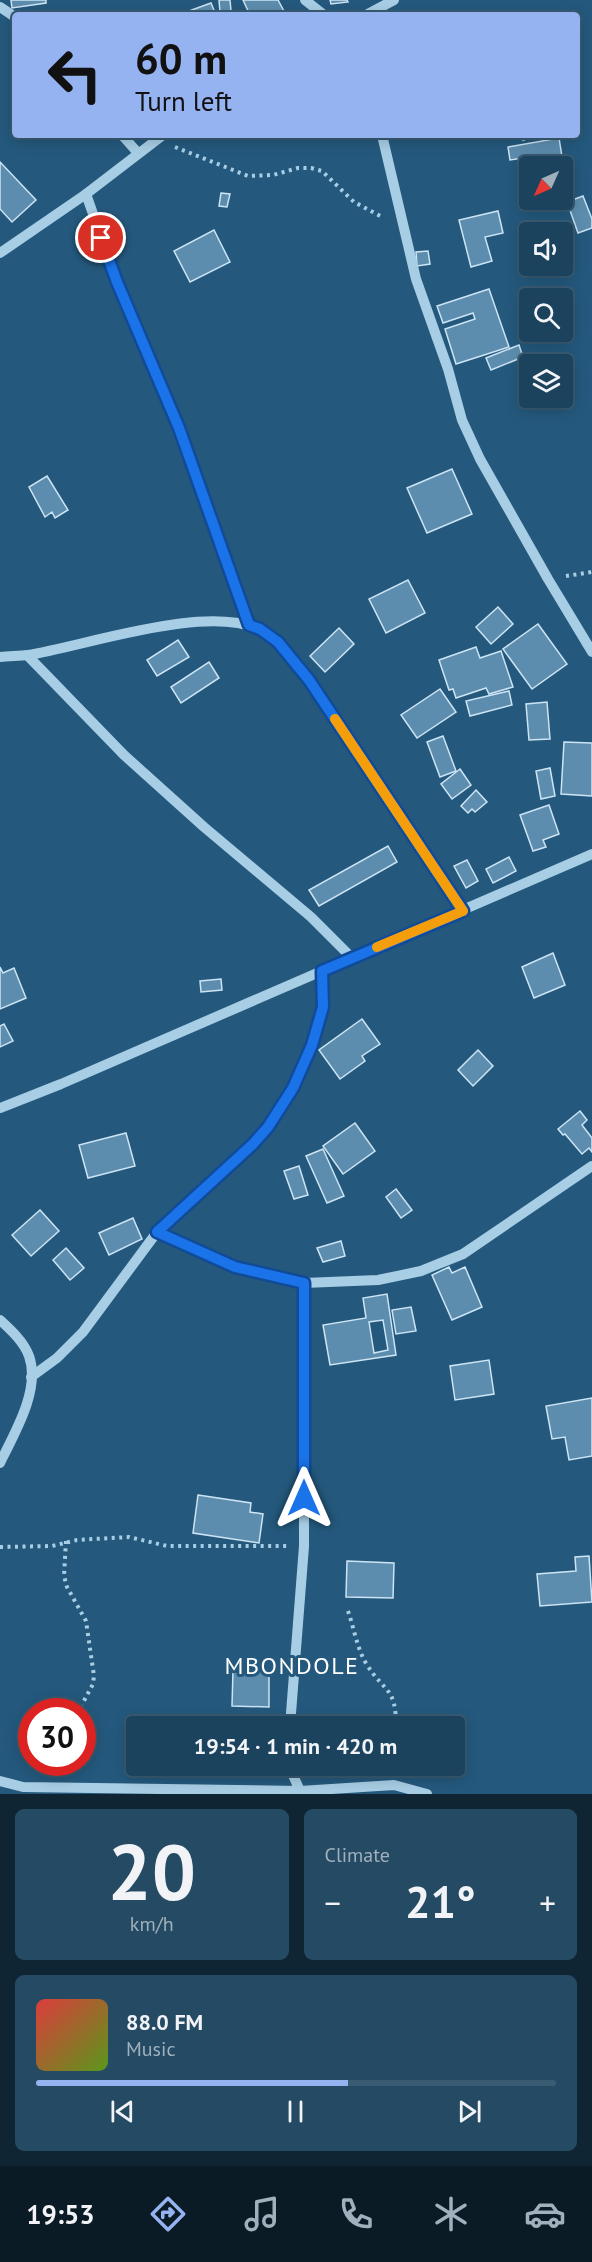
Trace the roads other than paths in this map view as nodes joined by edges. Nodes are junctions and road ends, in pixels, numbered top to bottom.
1 (305, 0) edge
2 (394, 0) edge
3 (320, 12) edge
4 (372, 12) edge
5 (125, 138) edge
6 (158, 138) edge
7 (383, 138) edge
8 (138, 153) junction
9 (86, 194) junction
10 (0, 253) edge
11 (249, 625) junction
12 (592, 652) edge
13 (27, 655) junction
14 (0, 657) edge
15 (592, 854) edge
16 (463, 911) junction
17 (352, 958) junction
18 (322, 971) junction
19 (0, 1108) edge
20 (592, 1166) edge
21 (157, 1232) junction
22 (304, 1283) junction
23 (0, 1320) edge
24 (31, 1377) junction
25 (0, 1463) edge
26 (291, 1716) edge
27 (294, 1776) edge
28 (0, 1781) edge
29 (300, 1791) junction
30 (427, 1794) edge

1 - 3 street
2 - 4 street
5 - 8 street
6 - 8 street
7 - 12 street
8 - 9 street
9 - 10 street
9 - 11 street
11 - 13 street
11 - 16 street
13 - 14 street
13 - 17 street
15 - 16 street
16 - 17 street
17 - 18 street
18 - 19 street
18 - 21 street
20 - 22 street
21 - 22 street
21 - 24 street
22 - 26 street
23 - 24 street
24 - 25 street
27 - 29 street
28 - 29 street
29 - 30 street

